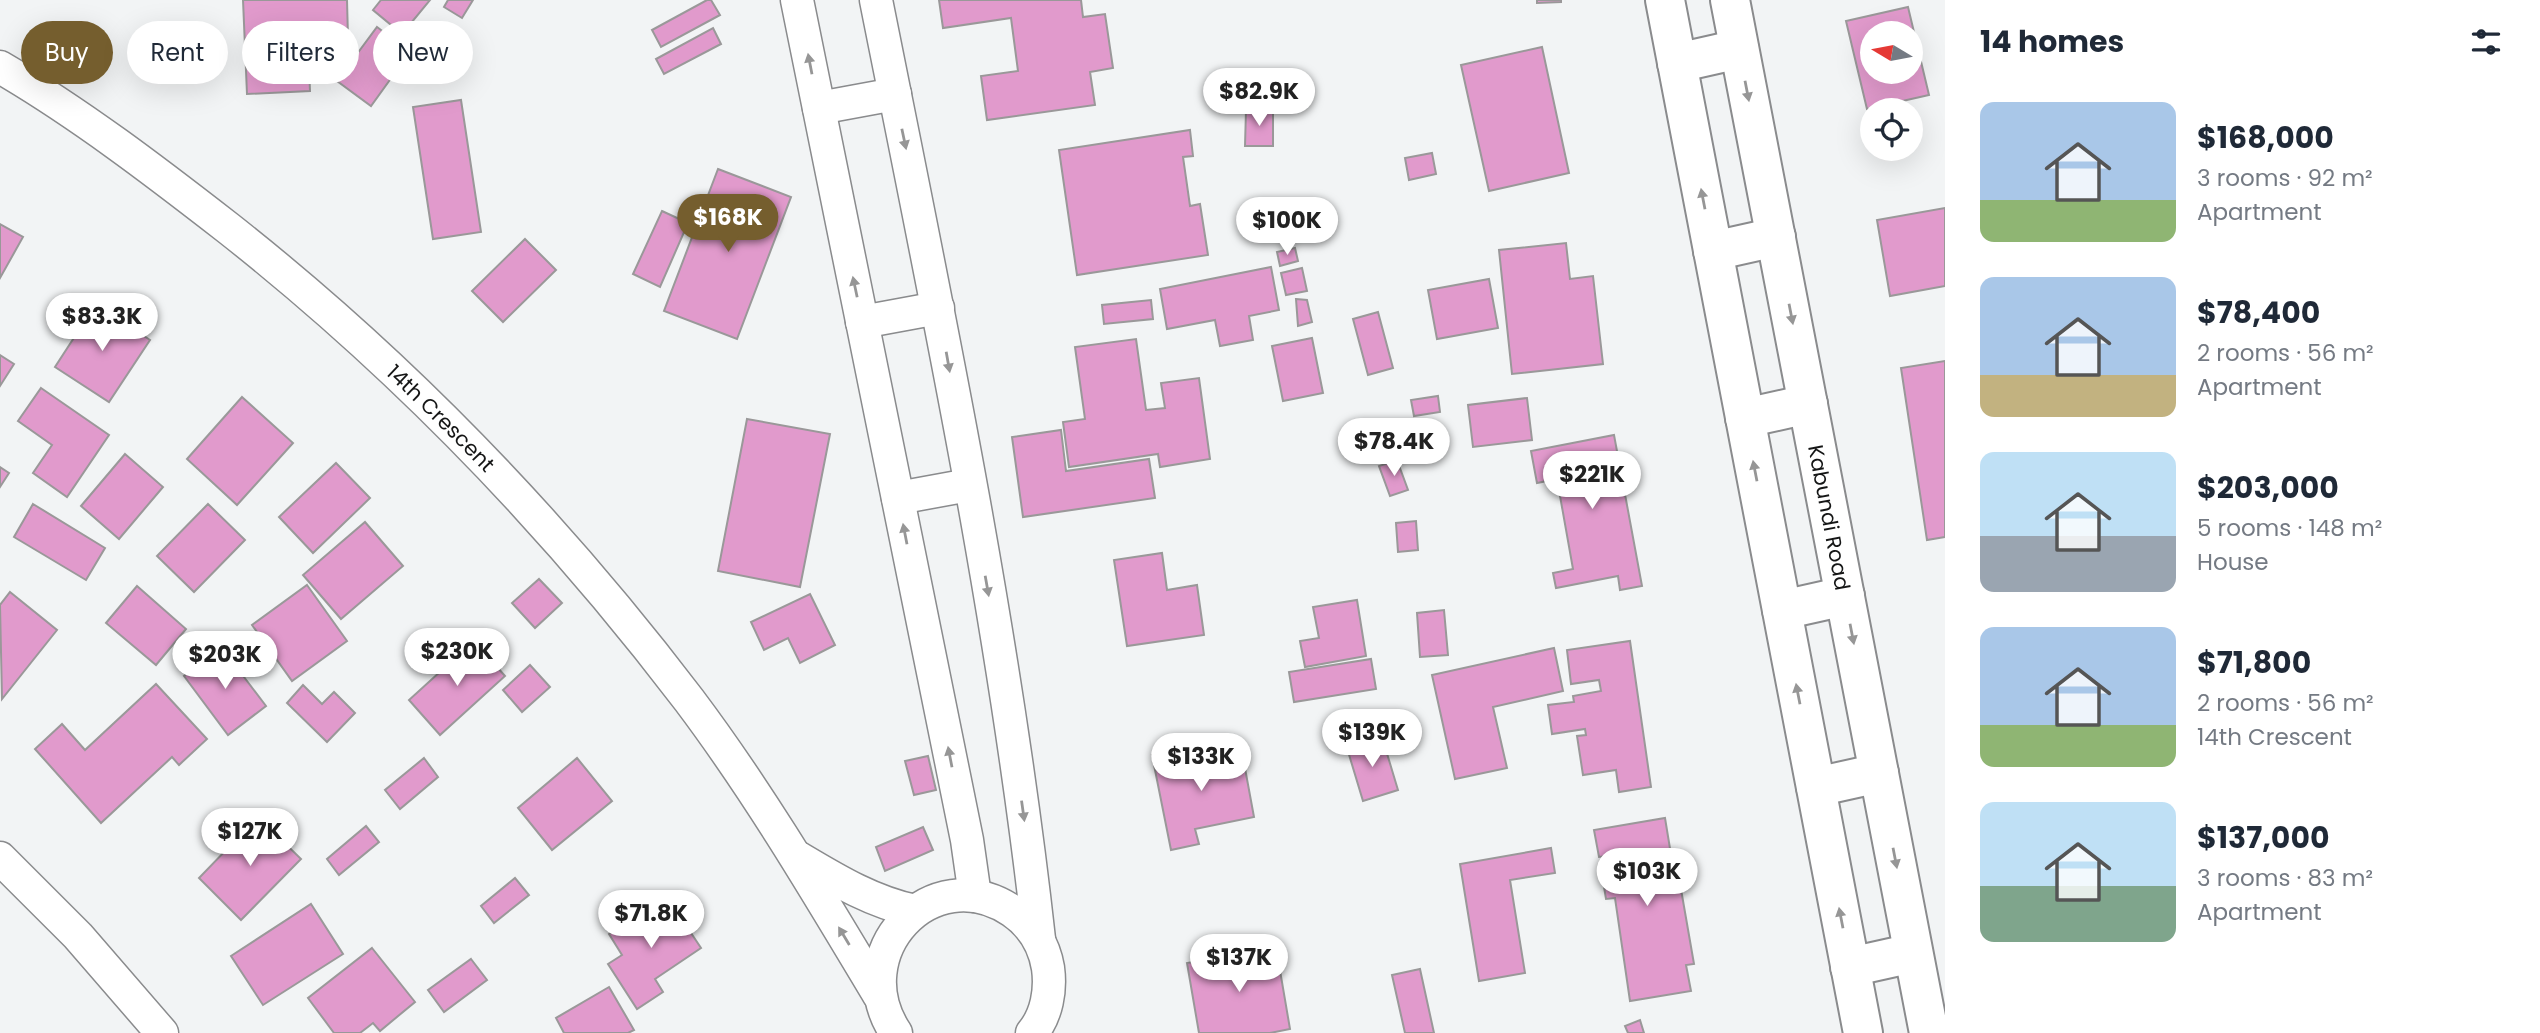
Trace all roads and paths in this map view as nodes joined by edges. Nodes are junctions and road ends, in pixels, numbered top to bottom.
1 (797, 0) edge
2 (876, 0) edge
3 (1665, 0) edge
4 (1730, 0) edge
5 (1739, 49) junction
6 (1677, 63) junction
7 (0, 67) edge
8 (895, 94) junction
9 (819, 108) junction
10 (1776, 237) junction
11 (1713, 251) junction
12 (939, 308) junction
13 (862, 322) junction
14 (1808, 404) junction
15 (1745, 418) junction
16 (969, 485) junction
17 (898, 499) junction
18 (1845, 596) junction
19 (1782, 610) junction
20 (1879, 773) junction
21 (1816, 787) junction
22 (796, 855) junction
23 (0, 858) edge
24 (975, 896) junction
25 (915, 911) junction
26 (1039, 939) junction
27 (1913, 953) junction
28 (1850, 967) junction
29 (1050, 983) junction
30 (879, 995) junction
31 (162, 1033) edge
32 (895, 1033) edge
33 (1032, 1033) edge
34 (1059, 1033) edge
35 (1863, 1033) edge
36 (1929, 1033) edge

9 -> 1 street
2 - 8 street
3 - 6 street
4 - 5 street, Kabundi Road
5 - 6 street
5 -> 10 street, Kabundi Road
11 -> 6 street
7 - 22 street, 14th Crescent
8 - 9 street
8 -> 12 street
13 -> 9 street
10 - 11 street
10 -> 14 street, Kabundi Road
11 - 15 street
12 - 13 street
12 -> 16 street
13 - 17 street
14 - 15 street
14 - 18 street, Kabundi Road
19 -> 15 street
16 - 17 street
16 -> 26 street
24 -> 17 street
18 - 19 street
18 -> 20 street, Kabundi Road
21 -> 19 street
20 - 21 street
20 -> 27 street, Kabundi Road
28 -> 21 street
22 - 25 street, 14th Crescent
30 -> 22 street, 14th Crescent
23 - 31 street
24 - 25 street
24 - 26 street
25 - 30 street
26 - 29 street
27 - 28 street
27 - 36 street, Kabundi Road
28 - 35 street
29 - 33 street
29 - 34 street
30 - 32 street

